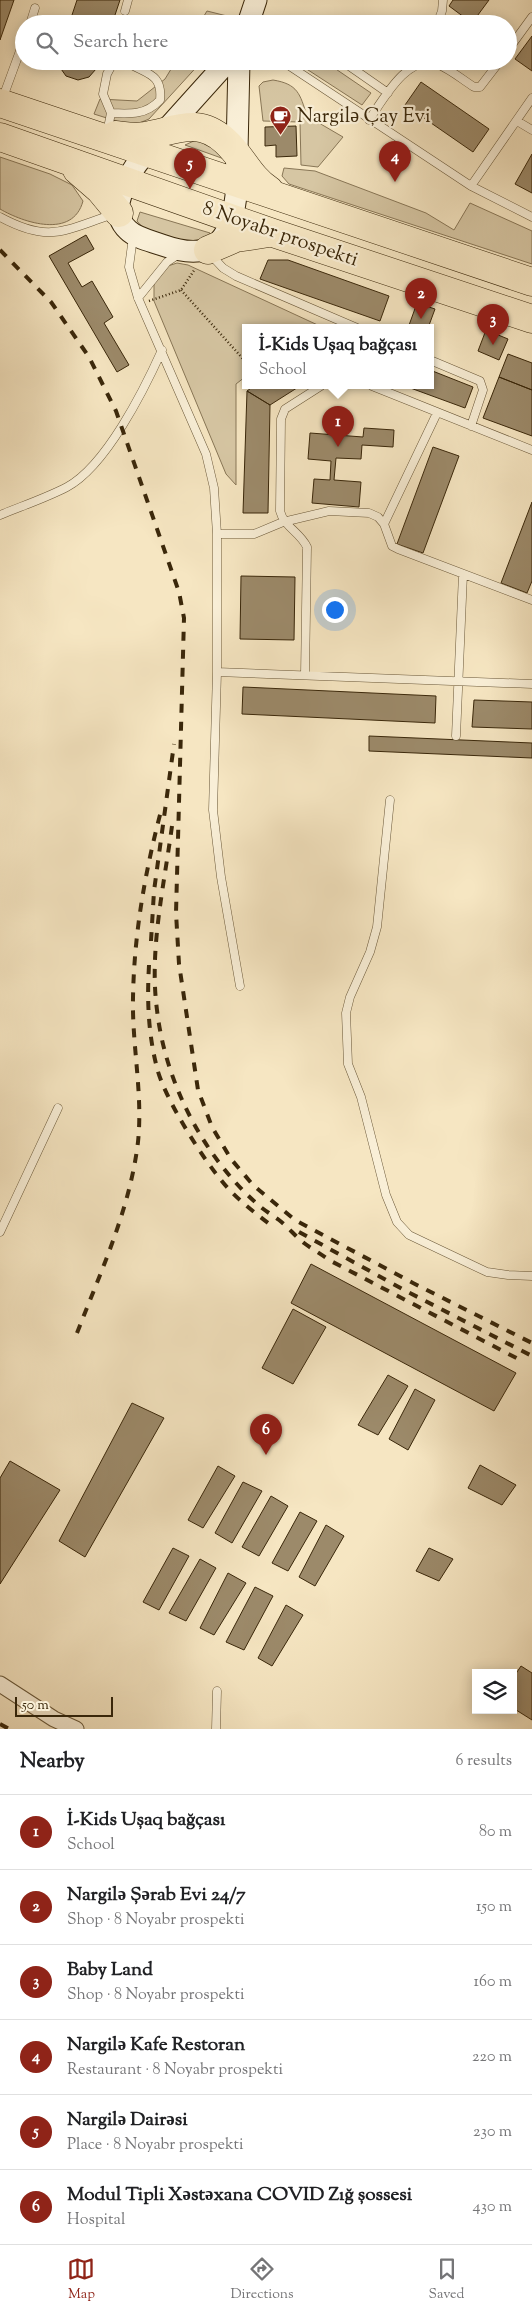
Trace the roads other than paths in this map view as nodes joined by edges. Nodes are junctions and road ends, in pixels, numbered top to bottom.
1 (128, 0) edge
2 (443, 0) edge
3 (35, 8) dead end
4 (124, 11) dead end
5 (33, 15) edge
6 (440, 15) edge
7 (532, 17) edge
8 (517, 38) edge
9 (15, 64) edge
10 (109, 70) edge
11 (138, 70) edge
12 (220, 70) edge
13 (239, 70) edge
14 (294, 70) edge
15 (355, 70) edge
16 (408, 70) edge
17 (446, 70) edge
18 (493, 70) edge
19 (388, 93) junction
20 (532, 98) edge
21 (0, 104) edge
22 (369, 120) junction
23 (516, 120) junction
24 (101, 127) junction
25 (165, 130) junction
26 (532, 130) edge
27 (0, 137) edge
28 (144, 152) junction
29 (237, 155) junction
30 (61, 159) junction
31 (127, 182) junction
32 (237, 183) junction
33 (471, 186) junction
34 (280, 197) junction
35 (0, 217) edge
36 (532, 217) edge
37 (231, 219) junction
38 (126, 224) junction
39 (272, 233) junction
40 (195, 251) junction
41 (532, 282) edge
42 (139, 301) junction
43 (532, 319) edge
44 (349, 324) edge
45 (162, 350) junction
46 (434, 362) edge
47 (316, 389) edge
48 (380, 389) edge
49 (437, 412) junction
50 (471, 426) junction
51 (532, 450) edge
52 (0, 515) edge
53 (283, 522) junction
54 (384, 524) junction
55 (218, 534) junction
56 (463, 574) junction
57 (531, 597) edge
58 (218, 672) junction
59 (305, 675) junction
60 (459, 680) junction
61 (532, 684) edge
62 (456, 736) dead end
63 (390, 800) dead end
64 (240, 986) dead end
65 (58, 1108) dead end
66 (0, 1232) edge
67 (532, 1276) edge
68 (0, 1684) edge
69 (217, 1691) dead end
70 (76, 1729) edge
71 (216, 1729) edge

1 - 4 lane
2 - 6 lane
3 - 5 lane
7 - 8 lane
9 - 21 lane
10 - 24 lane
11 - 24 lane
12 - 25 main road
13 - 29 main road
14 - 22 lane
15 - 19 lane
16 - 19 lane
17 - 18 lane
19 - 22 lane
20 - 23 lane
21 - 24 highway, 8 Noyabr prospekti
22 - 33 lane
23 - 26 lane
23 - 33 lane
24 - 25 highway
24 - 28 highway, 8 Noyabr prospekti
25 - 28 main road
25 - 29 highway
27 - 30 highway, 8 Noyabr prospekti
28 - 31 main road
28 - 32 highway, 8 Noyabr prospekti
29 - 32 main road
29 - 34 highway
30 - 31 highway, 8 Noyabr prospekti
30 - 38 highway
31 - 37 highway, 8 Noyabr prospekti
31 - 38 main road
32 - 34 highway, 8 Noyabr prospekti
32 - 37 main road
33 - 36 lane
34 - 41 highway, 8 Noyabr prospekti
35 - 38 lane
37 - 39 highway, 8 Noyabr prospekti
37 - 40 main road
38 - 40 main road
38 - 42 lane
39 - 40 highway
39 - 43 highway, 8 Noyabr prospekti
40 - 42 lane
40 - 44 lane
42 - 45 lane
45 - 52 lane
45 - 55 lane
46 - 50 lane
47 - 53 lane
48 - 49 lane
49 - 50 lane
49 - 54 lane
50 - 51 lane
53 - 54 lane
53 - 55 lane
53 - 59 lane
54 - 56 lane
55 - 58 lane
56 - 57 lane
56 - 60 lane
58 - 59 lane
58 - 64 lane
59 - 60 lane
60 - 61 lane
60 - 62 lane
63 - 67 lane
65 - 66 lane
68 - 70 street
69 - 71 lane

